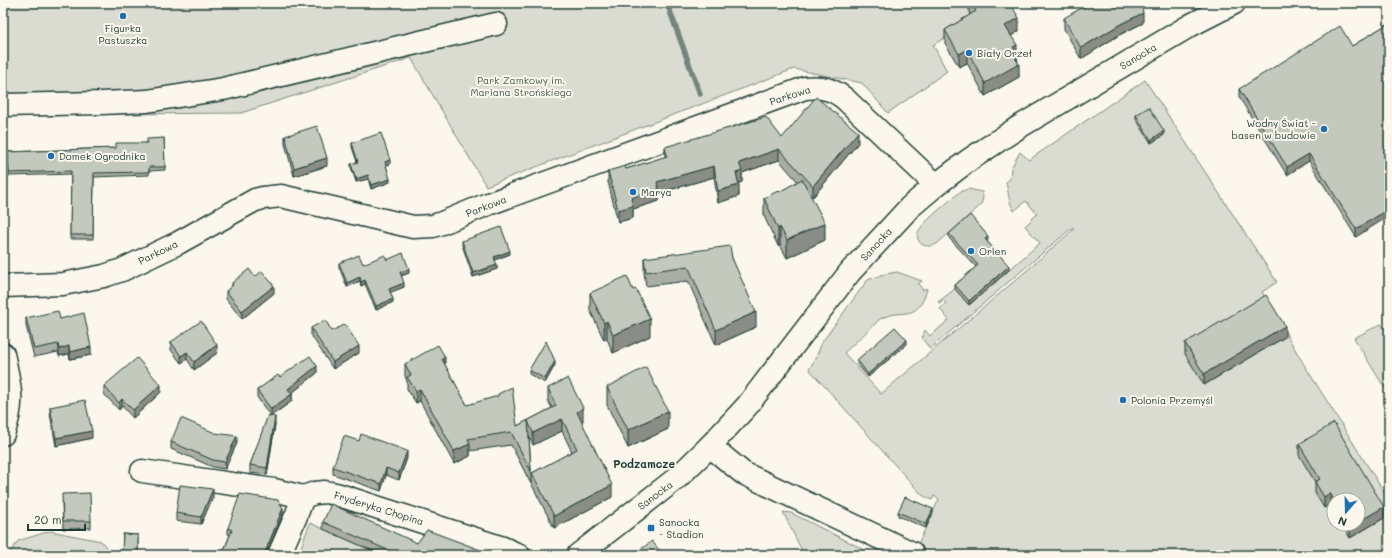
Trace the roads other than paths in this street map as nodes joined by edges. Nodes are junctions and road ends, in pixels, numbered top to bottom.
1 (1234, 3) edge
2 (496, 24) dead end
3 (3, 105) edge
4 (936, 185) junction
5 (3, 286) edge
6 (3, 354) edge
7 (3, 434) edge
8 (710, 446) junction
9 (142, 471) dead end
10 (303, 498) junction
11 (912, 553) dead end
12 (279, 555) edge
13 (519, 555) edge
14 (578, 555) edge

1 - 4 street, Sanocka
2 - 3 street
4 - 5 street, Parkowa
4 - 8 street, Sanocka
6 - 7 street
8 - 11 street
8 - 14 street, Sanocka
9 - 10 street
10 - 12 street
10 - 13 street, Fryderyka Chopina

